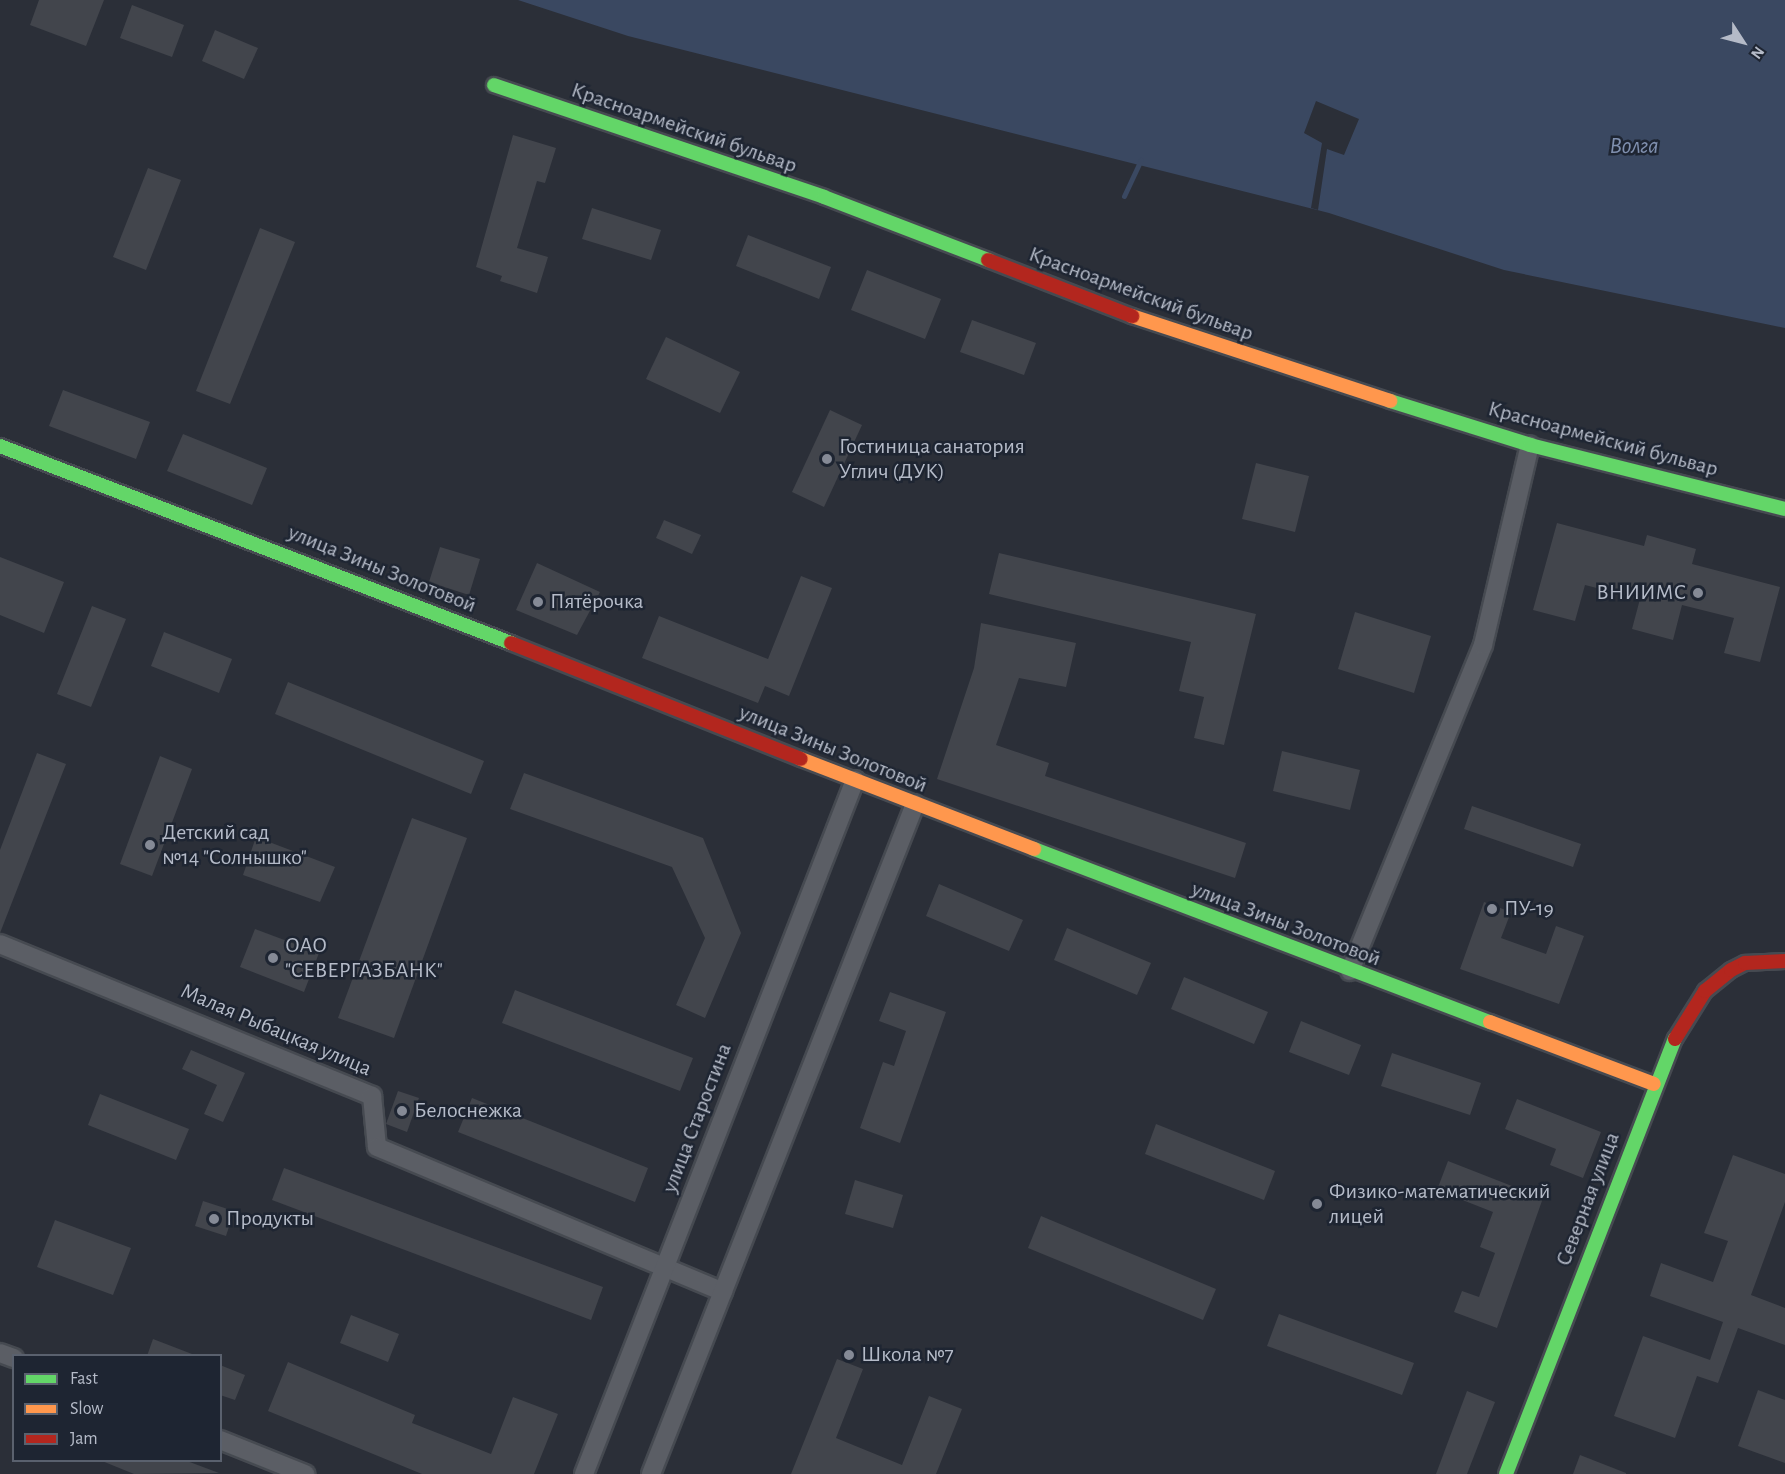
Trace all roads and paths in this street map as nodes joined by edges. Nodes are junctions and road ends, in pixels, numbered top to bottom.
1 (494, 85) dead end
2 (1530, 445) junction
3 (0, 446) edge
4 (1785, 510) edge
5 (855, 780) junction
6 (915, 804) junction
7 (0, 944) edge
8 (1785, 961) edge
9 (1350, 971) junction
10 (1654, 1084) junction
11 (665, 1268) junction
12 (723, 1292) junction
13 (222, 1441) edge
14 (305, 1474) edge
15 (584, 1474) edge
16 (651, 1474) edge
17 (1506, 1474) edge

1 - 2 street, Красноармейский бульвар
2 - 4 street, Красноармейский бульвар
2 - 9 street
3 - 5 street, улица Зины Золотовой
5 - 6 street, улица Зины Золотовой
5 - 11 street, улица Старостина
6 - 9 street, улица Зины Золотовой
6 - 12 street
7 - 11 street, Малая Рыбацкая улица
8 - 10 street, Северная улица
9 - 10 street, улица Зины Золотовой
10 - 17 street, Северная улица
11 - 12 street, Малая Рыбацкая улица
11 - 15 street, улица Старостина
12 - 16 street
13 - 14 street

